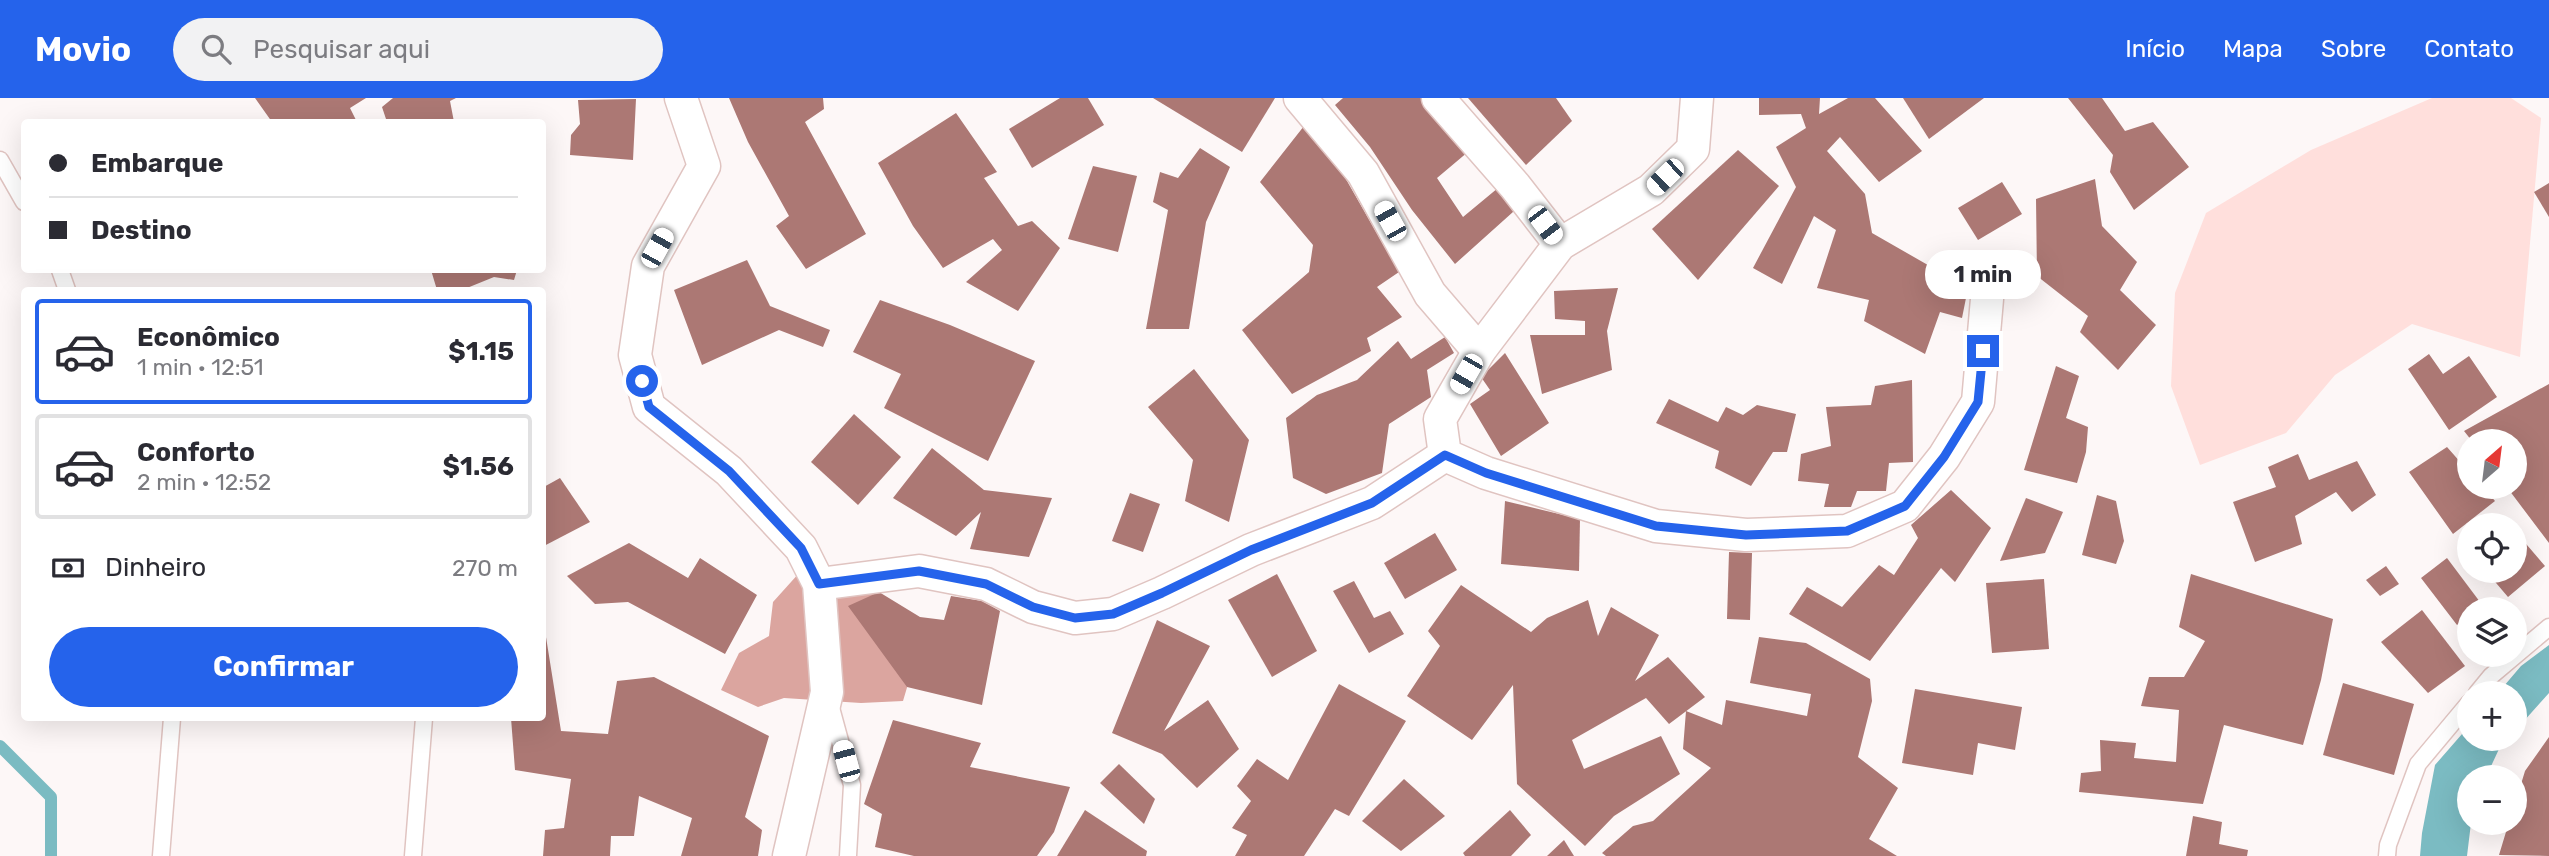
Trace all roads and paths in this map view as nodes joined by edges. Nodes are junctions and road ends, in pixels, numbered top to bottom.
1 (681, 98) edge
2 (1300, 98) edge
3 (1438, 98) edge
4 (1697, 98) edge
5 (0, 160) edge
6 (21, 197) edge
7 (1560, 244) junction
8 (1987, 299) dead end
9 (1479, 351) junction
10 (1445, 455) junction
11 (819, 584) junction
12 (2549, 627) edge
13 (2487, 681) edge
14 (827, 692) junction
15 (2457, 717) edge
16 (173, 721) edge
17 (425, 721) edge
18 (161, 856) edge
19 (413, 856) edge
20 (789, 856) edge
21 (848, 856) edge
22 (2387, 856) edge

1 - 11 street
2 - 9 street
3 - 7 street
4 - 7 street
5 - 6 lane
7 - 9 street
8 - 10 street
9 - 10 street
10 - 11 street
11 - 14 street
12 - 13 lane
14 - 20 street
14 - 21 lane
15 - 22 lane
16 - 18 lane
17 - 19 lane

